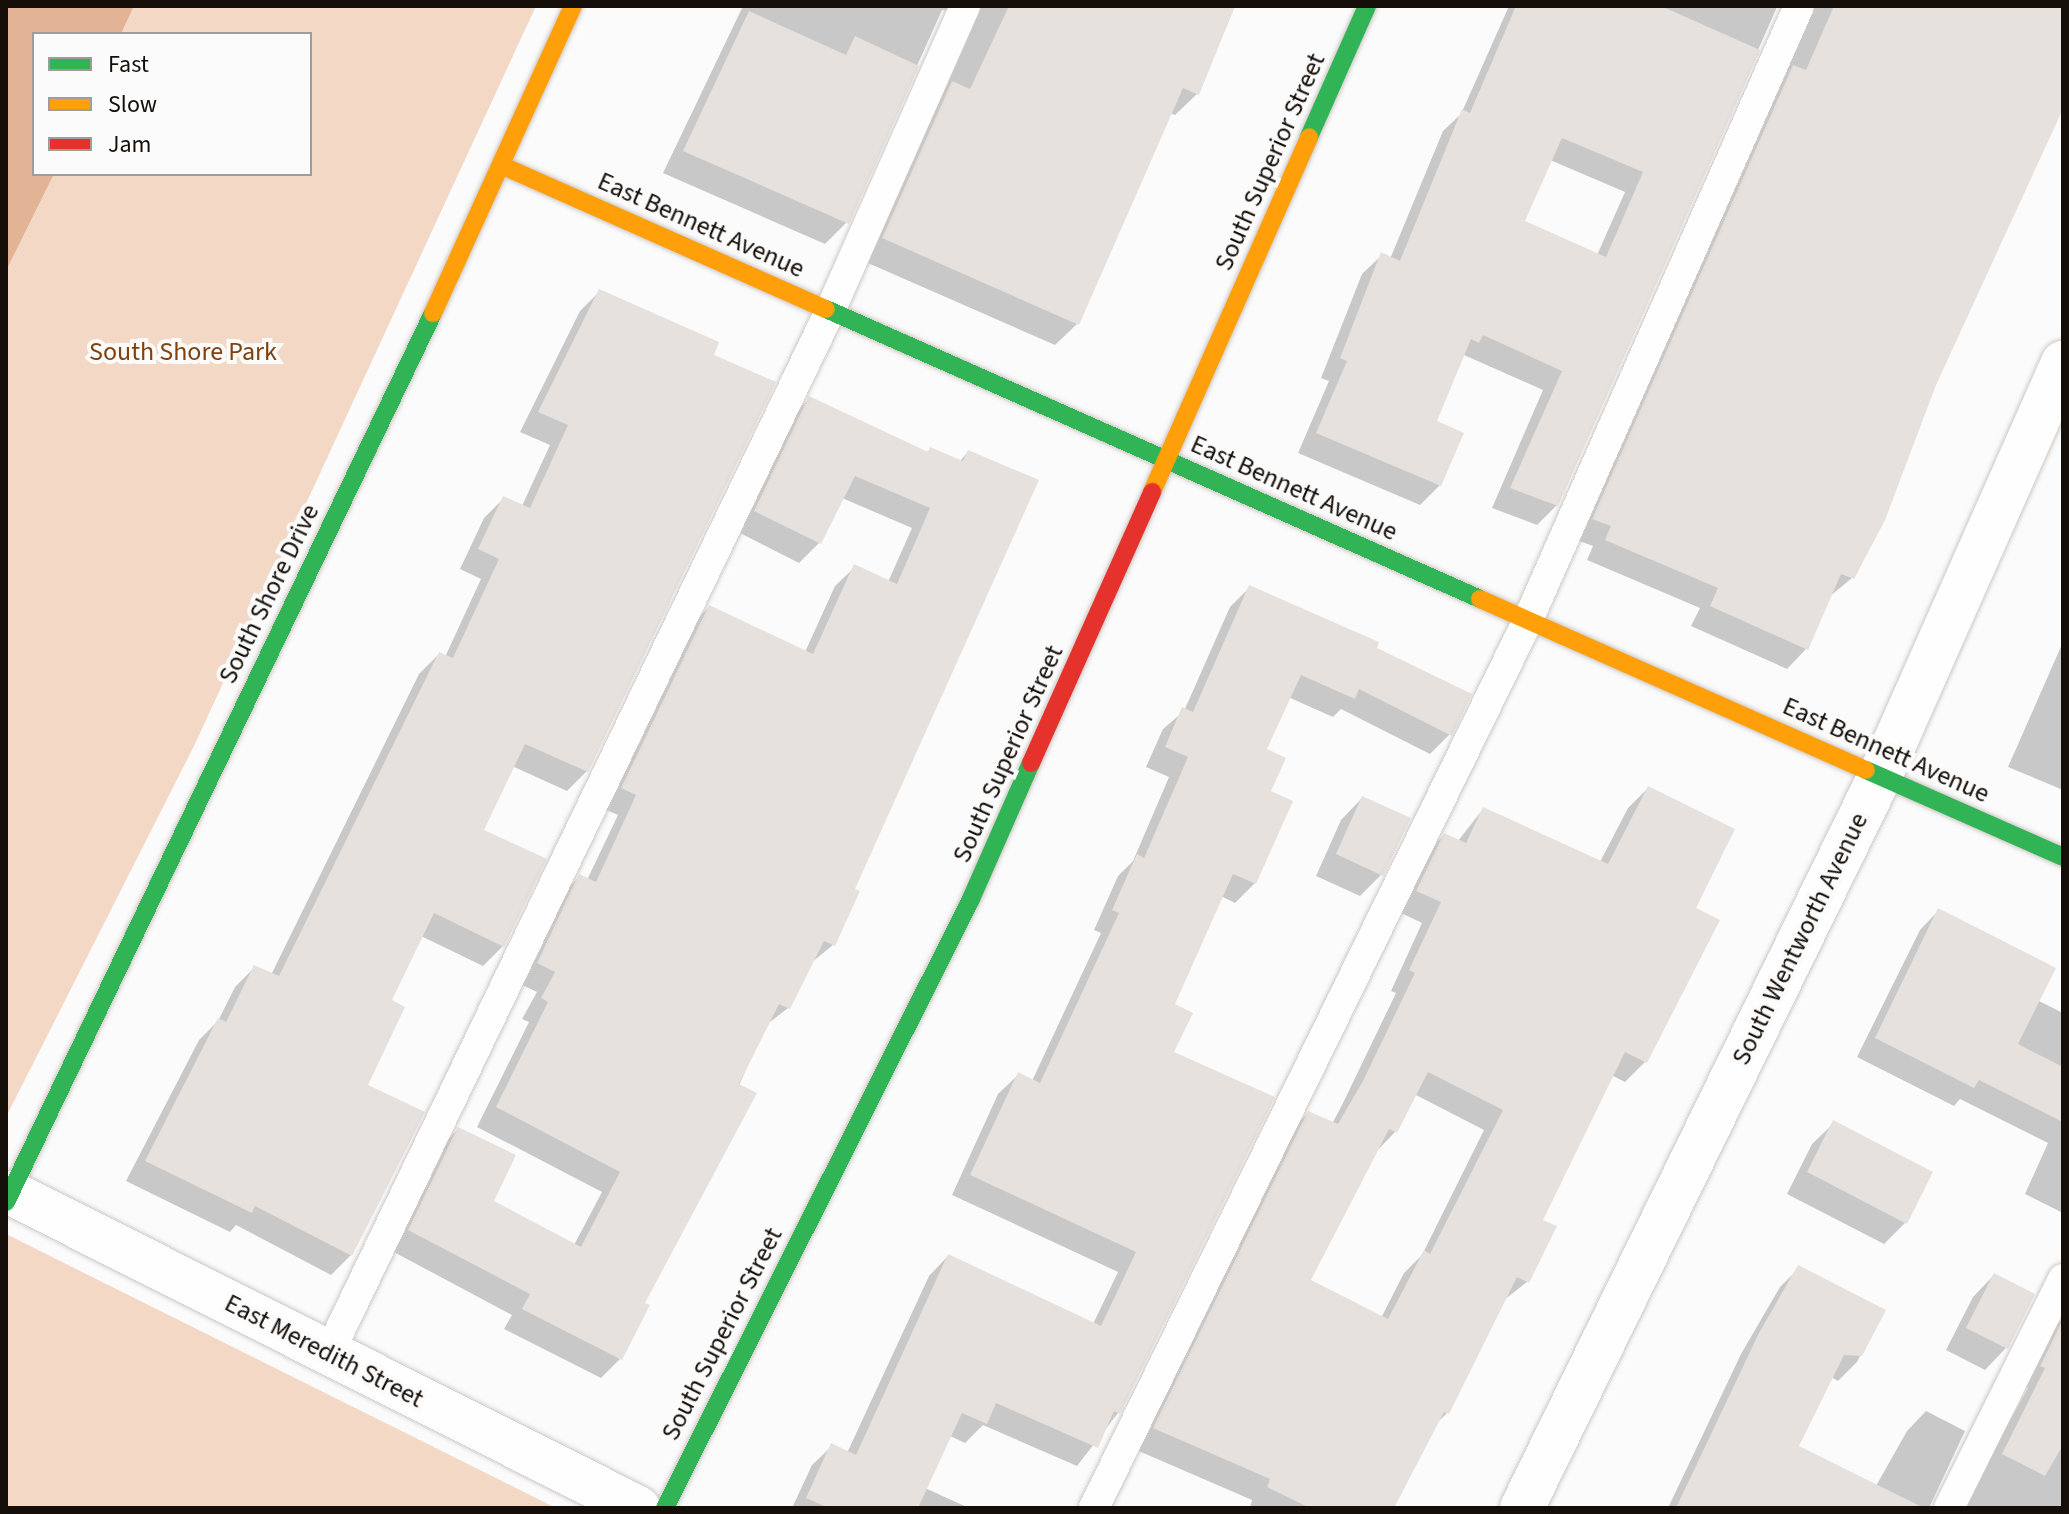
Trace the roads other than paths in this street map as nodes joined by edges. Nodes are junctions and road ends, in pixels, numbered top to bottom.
1 (573, 6) edge
2 (965, 6) edge
3 (1367, 6) edge
4 (1799, 6) edge
5 (503, 166) junction
6 (830, 311) junction
7 (2063, 363) edge
8 (1167, 460) junction
9 (1528, 620) junction
10 (1880, 776) junction
11 (2063, 857) edge
12 (8, 1198) edge
13 (2063, 1279) edge
14 (329, 1353) junction
15 (638, 1508) edge
16 (665, 1508) edge
17 (1094, 1508) edge
18 (1522, 1508) edge
19 (1949, 1508) edge

1 - 5 street, South Shore Drive
2 - 6 lane
3 - 8 street, South Superior Street
4 - 9 lane
5 - 6 street, East Bennett Avenue
5 - 12 street, South Shore Drive
6 - 8 street, East Bennett Avenue
6 - 14 lane
7 - 10 street, South Wentworth Avenue
8 - 9 street, East Bennett Avenue
8 - 16 street, South Superior Street
9 - 10 street, East Bennett Avenue
9 - 17 lane
10 - 11 street, East Bennett Avenue
10 - 18 street, South Wentworth Avenue
12 - 14 street, East Meredith Street
13 - 19 lane
14 - 15 street, East Meredith Street

